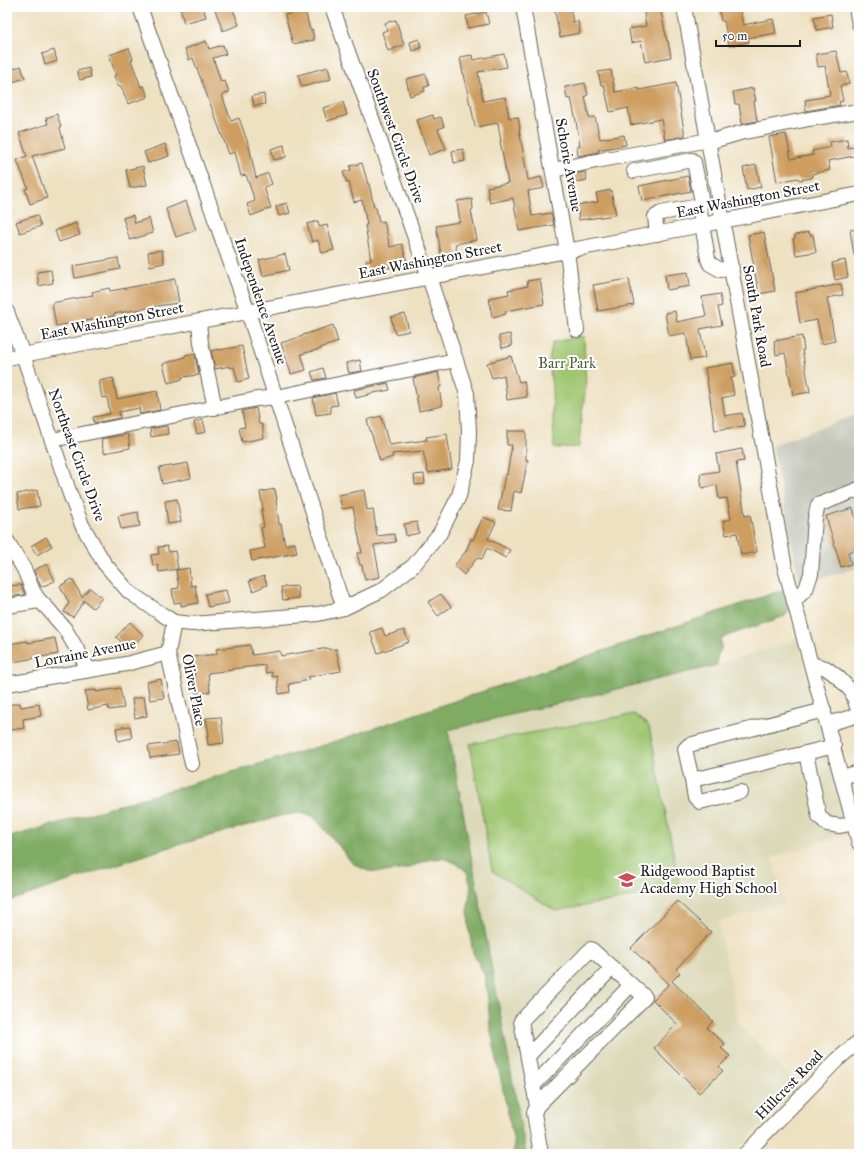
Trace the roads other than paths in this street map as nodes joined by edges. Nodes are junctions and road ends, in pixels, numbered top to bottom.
1 (140, 7) edge
2 (332, 7) edge
3 (523, 7) edge
4 (684, 7) edge
5 (856, 7) edge
6 (859, 24) edge
7 (859, 111) edge
8 (709, 141) junction
9 (552, 170) junction
10 (634, 171) dead end
11 (716, 181) junction
12 (699, 185) junction
13 (859, 194) edge
14 (699, 206) junction
15 (723, 221) junction
16 (702, 225) junction
17 (657, 234) junction
18 (567, 251) junction
19 (732, 268) junction
20 (429, 277) junction
21 (7, 312) edge
22 (248, 312) junction
23 (199, 322) junction
24 (577, 330) dead end
25 (23, 355) junction
26 (7, 358) edge
27 (456, 360) junction
28 (276, 397) junction
29 (215, 408) junction
30 (52, 440) junction
31 (859, 489) edge
32 (7, 541) edge
33 (39, 601) junction
34 (794, 601) junction
35 (7, 606) edge
36 (344, 608) junction
37 (174, 622) junction
38 (168, 653) junction
39 (811, 664) junction
40 (89, 670) junction
41 (7, 684) edge
42 (859, 714) edge
43 (826, 717) junction
44 (834, 746) junction
45 (806, 753) junction
46 (192, 764) dead end
47 (859, 772) edge
48 (842, 777) junction
49 (692, 780) junction
50 (740, 792) dead end
51 (855, 818) edge
52 (859, 842) edge
53 (612, 968) junction
54 (631, 984) junction
55 (859, 1041) edge
56 (528, 1056) junction
57 (533, 1086) junction
58 (537, 1106) junction
59 (541, 1154) edge
60 (745, 1154) edge

1 - 22 street, Independence Avenue
2 - 20 street, Southwest Circle Drive
3 - 9 street, Schorie Avenue
4 - 8 street, South Park Road
5 - 6 street
7 - 8 street
8 - 9 street
8 - 11 street, South Park Road
9 - 18 street, Schorie Avenue
10 - 12 street
11 - 12 street
11 - 15 street, South Park Road
12 - 14 street
13 - 15 street, East Washington Street
14 - 16 street
14 - 17 street
15 - 16 street, East Washington Street
15 - 19 street, South Park Road
16 - 17 street, East Washington Street
16 - 19 street
17 - 18 street, East Washington Street
18 - 20 street, East Washington Street
18 - 24 street, Schorie Avenue
19 - 34 street, South Park Road
20 - 22 street, East Washington Street
20 - 27 street, Southwest Circle Drive
21 - 25 street, Northeast Circle Drive
22 - 23 street, East Washington Street
22 - 28 street, Independence Avenue
23 - 25 street, East Washington Street
23 - 29 street
25 - 26 street, East Washington Street
25 - 30 street, Northeast Circle Drive
27 - 28 street
27 - 36 street, Northeast Circle Drive
28 - 29 street
28 - 36 street, Independence Avenue
29 - 30 street
30 - 37 street, Northeast Circle Drive
31 - 34 street
32 - 33 street
33 - 35 street
33 - 40 street
34 - 39 street, South Park Road
36 - 37 street, Northeast Circle Drive
37 - 38 street, Oliver Place
38 - 40 street, Lorraine Avenue
38 - 46 street, Oliver Place
39 - 42 street
39 - 43 street, South Park Road
40 - 41 street, Lorraine Avenue
42 - 43 street
43 - 44 street, South Park Road
43 - 49 street
44 - 45 street
44 - 48 street, South Park Road
45 - 49 street
45 - 51 street
47 - 48 street
48 - 51 street, South Park Road
49 - 50 street
51 - 52 street, South Park Road
53 - 54 street
53 - 56 street
53 - 56 street
54 - 57 street
54 - 58 street
55 - 60 street, Hillcrest Road
56 - 57 street
57 - 58 street
58 - 59 street

